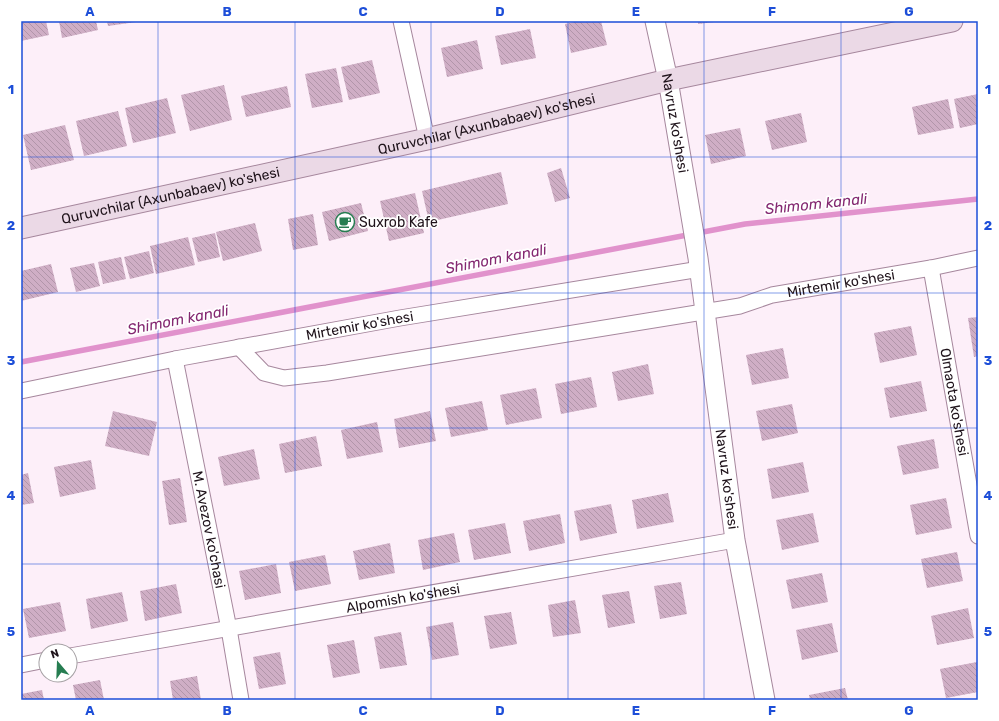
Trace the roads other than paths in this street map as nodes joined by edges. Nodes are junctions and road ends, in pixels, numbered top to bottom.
1 (401, 21) edge
2 (655, 21) edge
3 (952, 21) edge
4 (668, 80) junction
5 (427, 139) junction
6 (21, 228) edge
7 (978, 258) edge
8 (699, 264) junction
9 (931, 268) junction
10 (705, 311) junction
11 (239, 347) junction
12 (175, 359) junction
13 (21, 391) edge
14 (978, 536) edge
15 (735, 540) junction
16 (229, 628) junction
17 (78, 655) edge
18 (38, 662) edge
19 (21, 665) edge
20 (241, 700) edge
21 (765, 700) edge

1 - 5 street
2 - 4 street, Navruz ko'shesi
3 - 4 main road, Quruvchilar (Axunbabaev) ko'shesi
4 - 5 main road, Quruvchilar (Axunbabaev) ko'shesi
4 - 8 street, Navruz ko'shesi
5 - 6 main road, Quruvchilar (Axunbabaev) ko'shesi
7 - 9 street, Mirtemir ko'shesi
8 - 10 street, Navruz ko'shesi
8 - 11 street, Mirtemir ko'shesi
9 - 10 street, Mirtemir ko'shesi
9 - 14 street, Olmaota ko'shesi
10 - 11 street, Mirtemir ko'shesi
10 - 15 street, Navruz ko'shesi
11 - 12 street, Mirtemir ko'shesi
12 - 13 street, Mirtemir ko'shesi
12 - 16 street, M. Avezov ko'chasi
15 - 16 street, Alpomish ko'shesi
15 - 21 street, Navruz ko'shesi
16 - 17 street, Alpomish ko'shesi
16 - 20 street, M. Avezov ko'chasi
18 - 19 street

